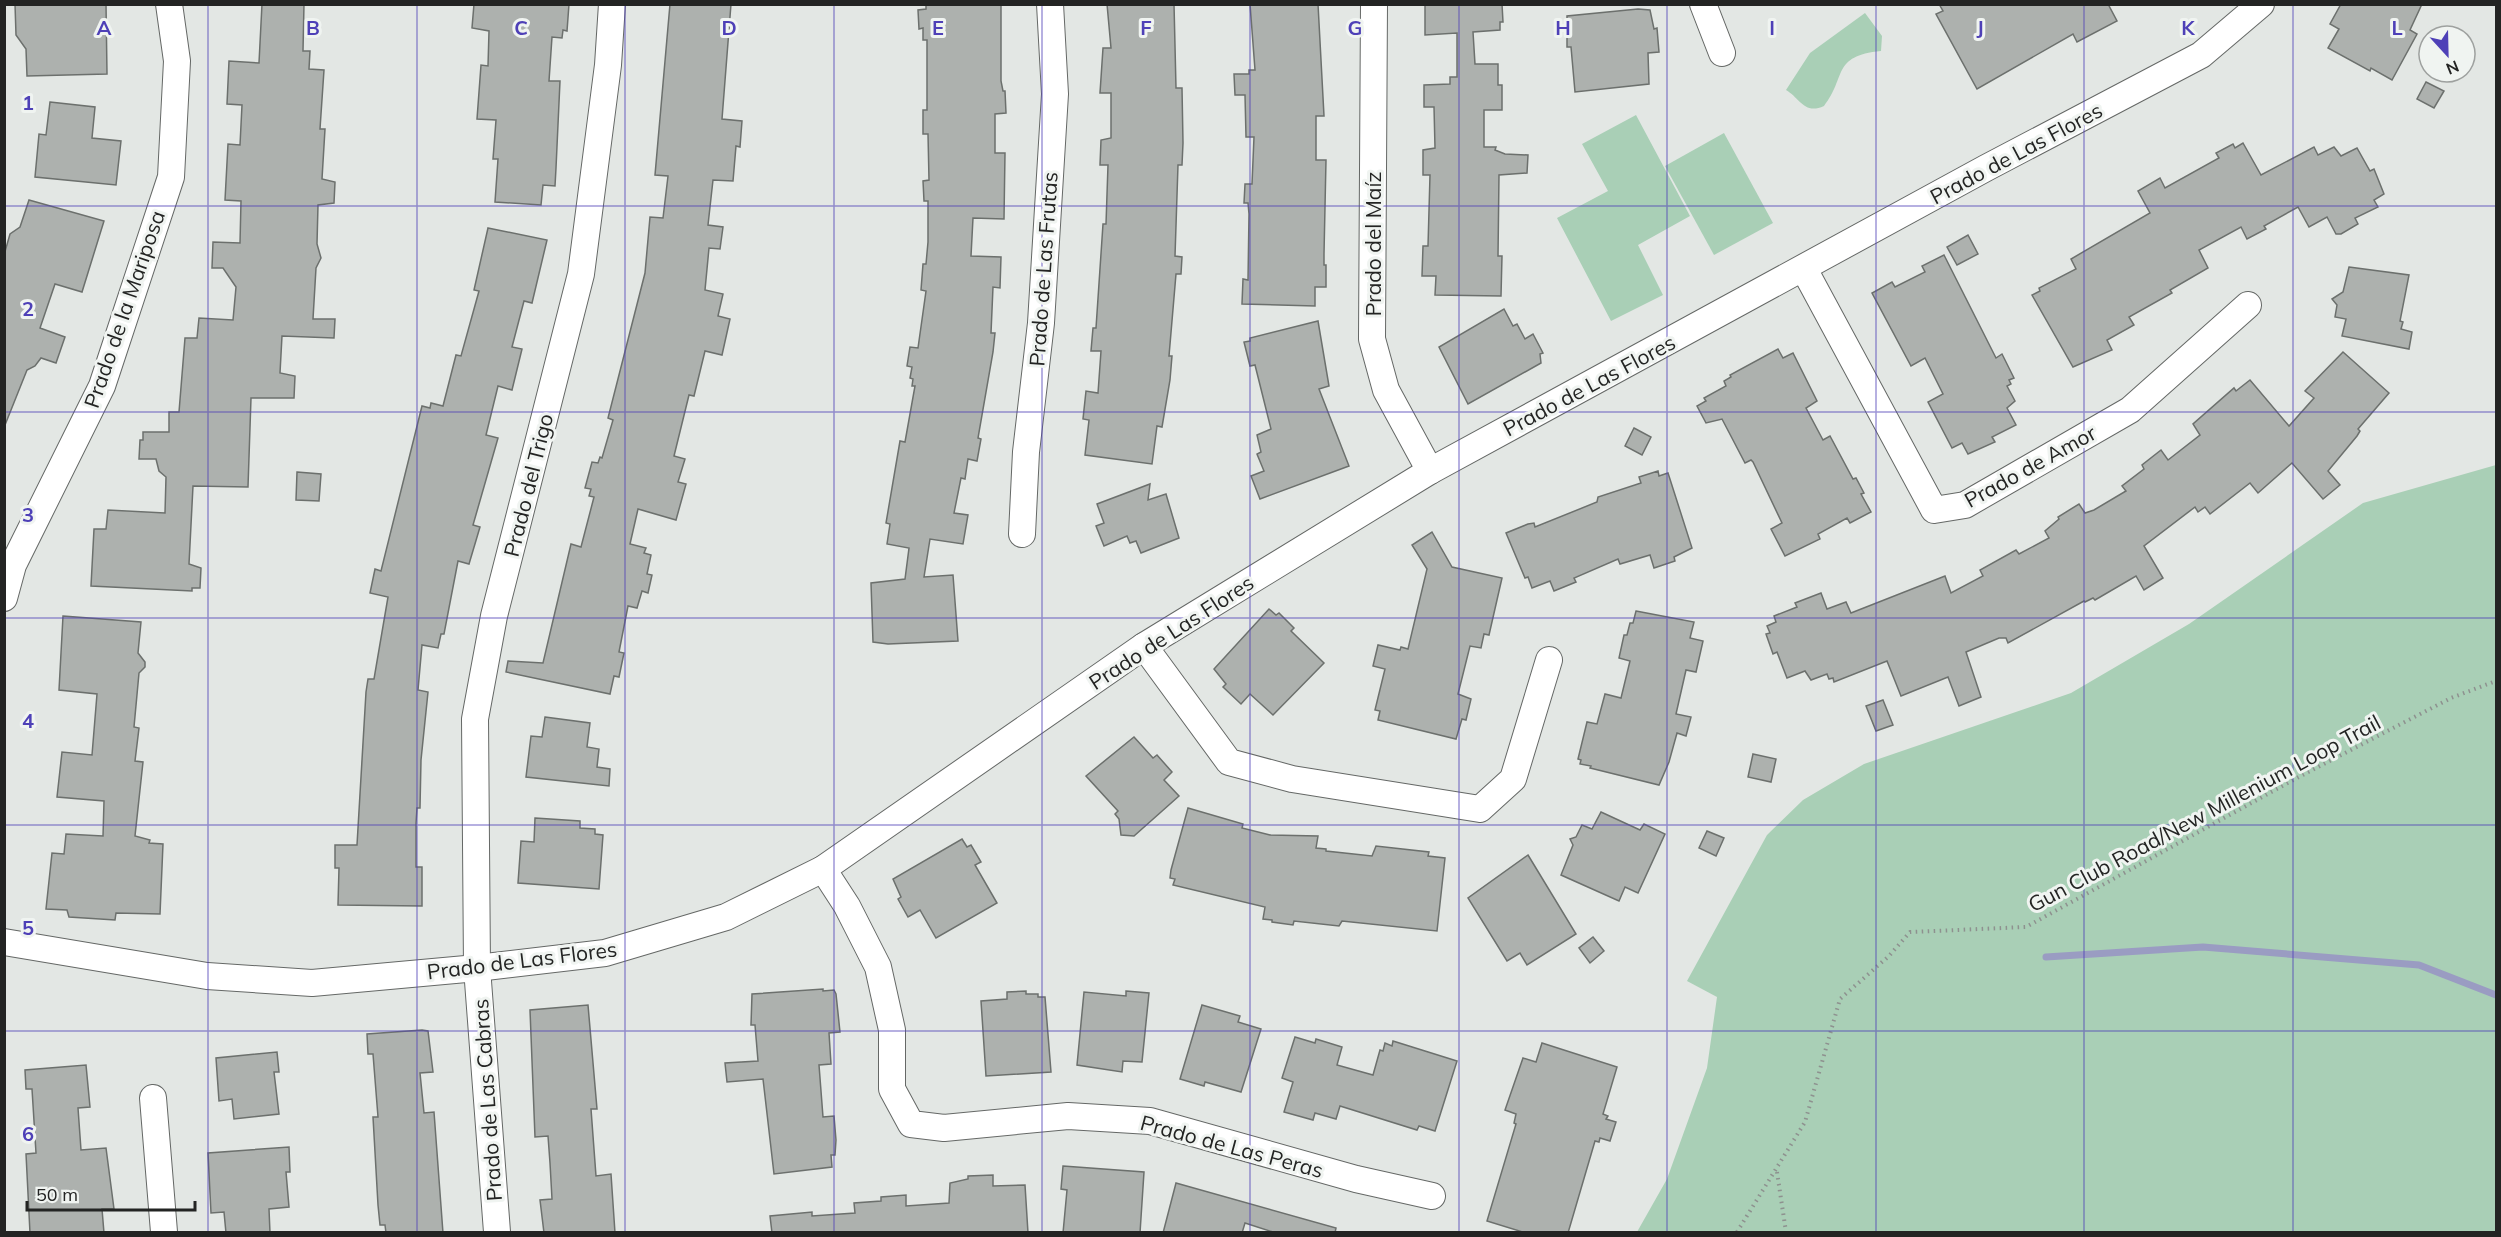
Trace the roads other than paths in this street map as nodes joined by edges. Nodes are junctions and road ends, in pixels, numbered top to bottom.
1 (169, 4) edge
2 (612, 4) edge
3 (1050, 4) edge
4 (1374, 4) edge
5 (1703, 4) edge
6 (2261, 4) edge
7 (1722, 53) dead end
8 (1804, 269) junction
9 (2248, 305) dead end
10 (1430, 471) junction
11 (1022, 534) dead end
12 (4, 598) edge
13 (1144, 646) junction
14 (1549, 660) dead end
15 (823, 869) junction
16 (4, 942) edge
17 (477, 968) junction
18 (153, 1098) dead end
19 (1432, 1196) dead end
20 (164, 1233) edge
21 (497, 1233) edge

1 - 12 street, Prado de la Mariposa
2 - 17 street, Prado del Trigo
3 - 11 street, Prado de Las Frutas
4 - 10 street, Prado del Maíz
5 - 7 street
6 - 8 street, Prado de Las Flores
8 - 9 street, Prado de Amor
8 - 10 street, Prado de Las Flores
10 - 13 street, Prado de Las Flores
13 - 14 street
13 - 15 street, Prado de Las Flores
15 - 17 street, Prado de Las Flores
15 - 19 street, Prado de Las Peras
16 - 17 street, Prado de Las Flores
17 - 21 street, Prado de Las Cabras
18 - 20 street

